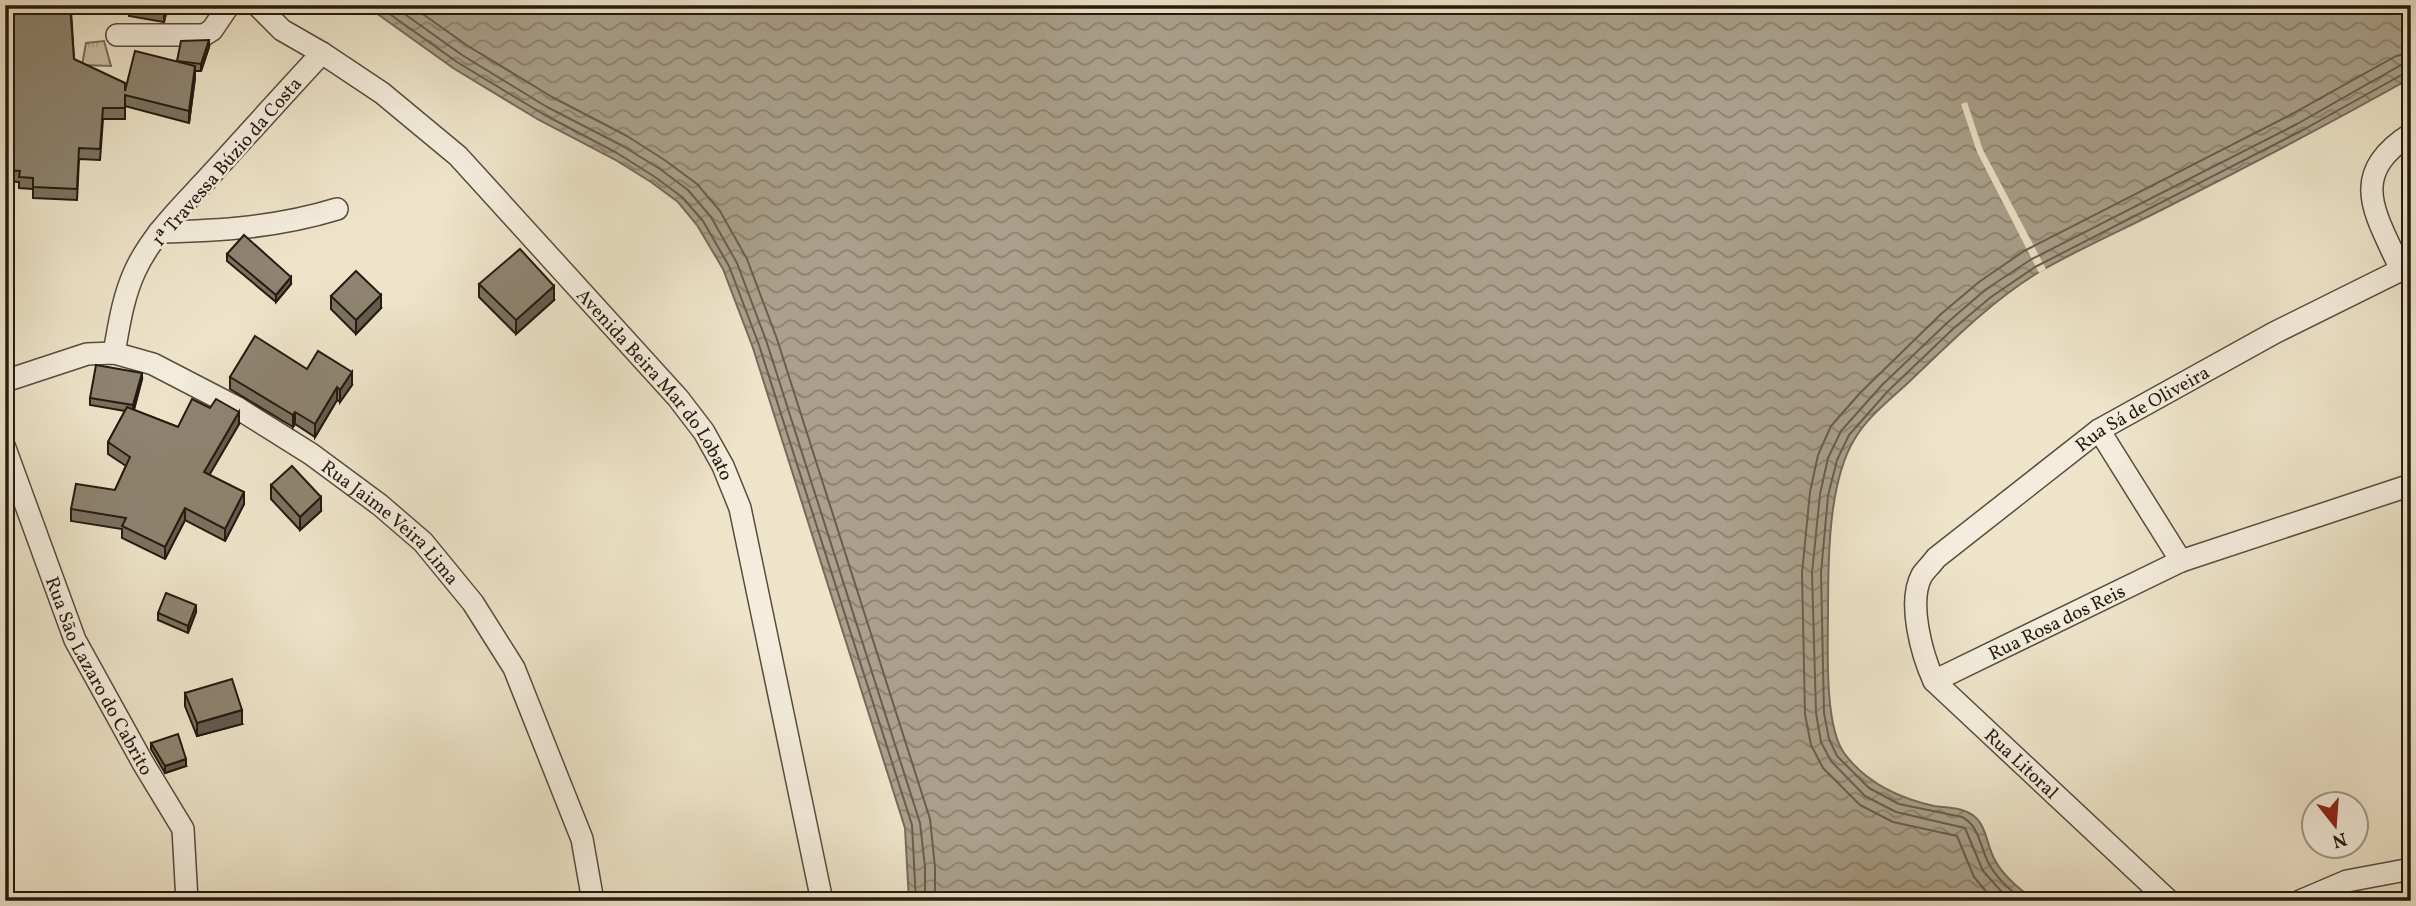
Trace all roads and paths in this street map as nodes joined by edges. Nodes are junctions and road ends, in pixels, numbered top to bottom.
1 (229, 5) edge
2 (257, 5) edge
3 (117, 35) dead end
4 (321, 53) junction
5 (2411, 134) edge
6 (337, 209) dead end
7 (159, 232) junction
8 (2406, 267) edge
9 (114, 353) junction
10 (5, 381) edge
11 (2099, 430) junction
12 (5, 448) edge
13 (2411, 485) edge
14 (2180, 561) junction
15 (1916, 601) joint
16 (1934, 681) junction
17 (2411, 869) edge
18 (187, 901) edge
19 (593, 901) edge
20 (822, 901) edge
21 (2169, 901) edge
22 (2301, 901) edge

1 - 3 street
2 - 4 street, Avenida Beira Mar do Lobato
4 - 7 street, 1ª Travessa Búzio da Costa
4 - 20 street, Avenida Beira Mar do Lobato
5 - 8 street
6 - 7 street
7 - 9 street, 1ª Travessa Búzio da Costa
8 - 11 street, Rua Sá de Oliveira
9 - 10 street, Rua Jaime Veira Lima
9 - 19 street, Rua Jaime Veira Lima
11 - 14 street
11 - 15 street, Rua Sá de Oliveira
12 - 18 street, Rua São Lazaro do Cabrito
13 - 14 street, Rua Rosa dos Reis
14 - 16 street, Rua Rosa dos Reis
15 - 16 street, Rua Litoral
16 - 21 street, Rua Litoral
17 - 22 street

